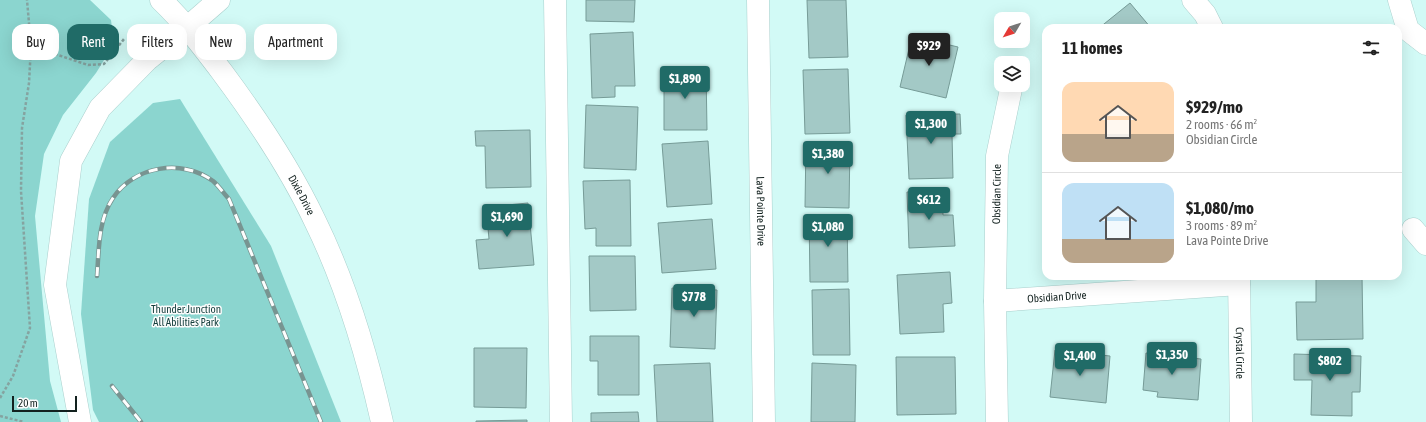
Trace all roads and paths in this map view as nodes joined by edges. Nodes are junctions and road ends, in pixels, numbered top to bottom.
1 (27, 0) edge
2 (162, 0) edge
3 (219, 0) edge
4 (554, 0) edge
5 (758, 0) edge
6 (1193, 0) edge
7 (1399, 0) edge
8 (29, 24) edge
9 (1210, 24) edge
10 (188, 27) junction
11 (124, 38) dead end
12 (1426, 44) edge
13 (59, 55) edge
14 (30, 60) edge
15 (1010, 92) edge
16 (1239, 280) edge
17 (995, 301) junction
18 (0, 398) edge
19 (0, 416) edge
20 (24, 422) edge
21 (80, 422) edge
22 (382, 422) edge
23 (561, 422) edge
24 (764, 422) edge
25 (997, 422) edge
26 (1241, 422) edge

1 - 8 path
2 - 10 street, Dixie Drive
3 - 10 street
4 - 23 street
5 - 24 street, Lava Pointe Drive
6 - 9 street
7 - 12 street
10 - 21 street
10 - 22 street, Dixie Drive
11 - 13 path
14 - 18 path
15 - 17 street, Obsidian Circle
16 - 17 street, Obsidian Drive
16 - 26 street, Crystal Circle
17 - 25 street
19 - 20 path

